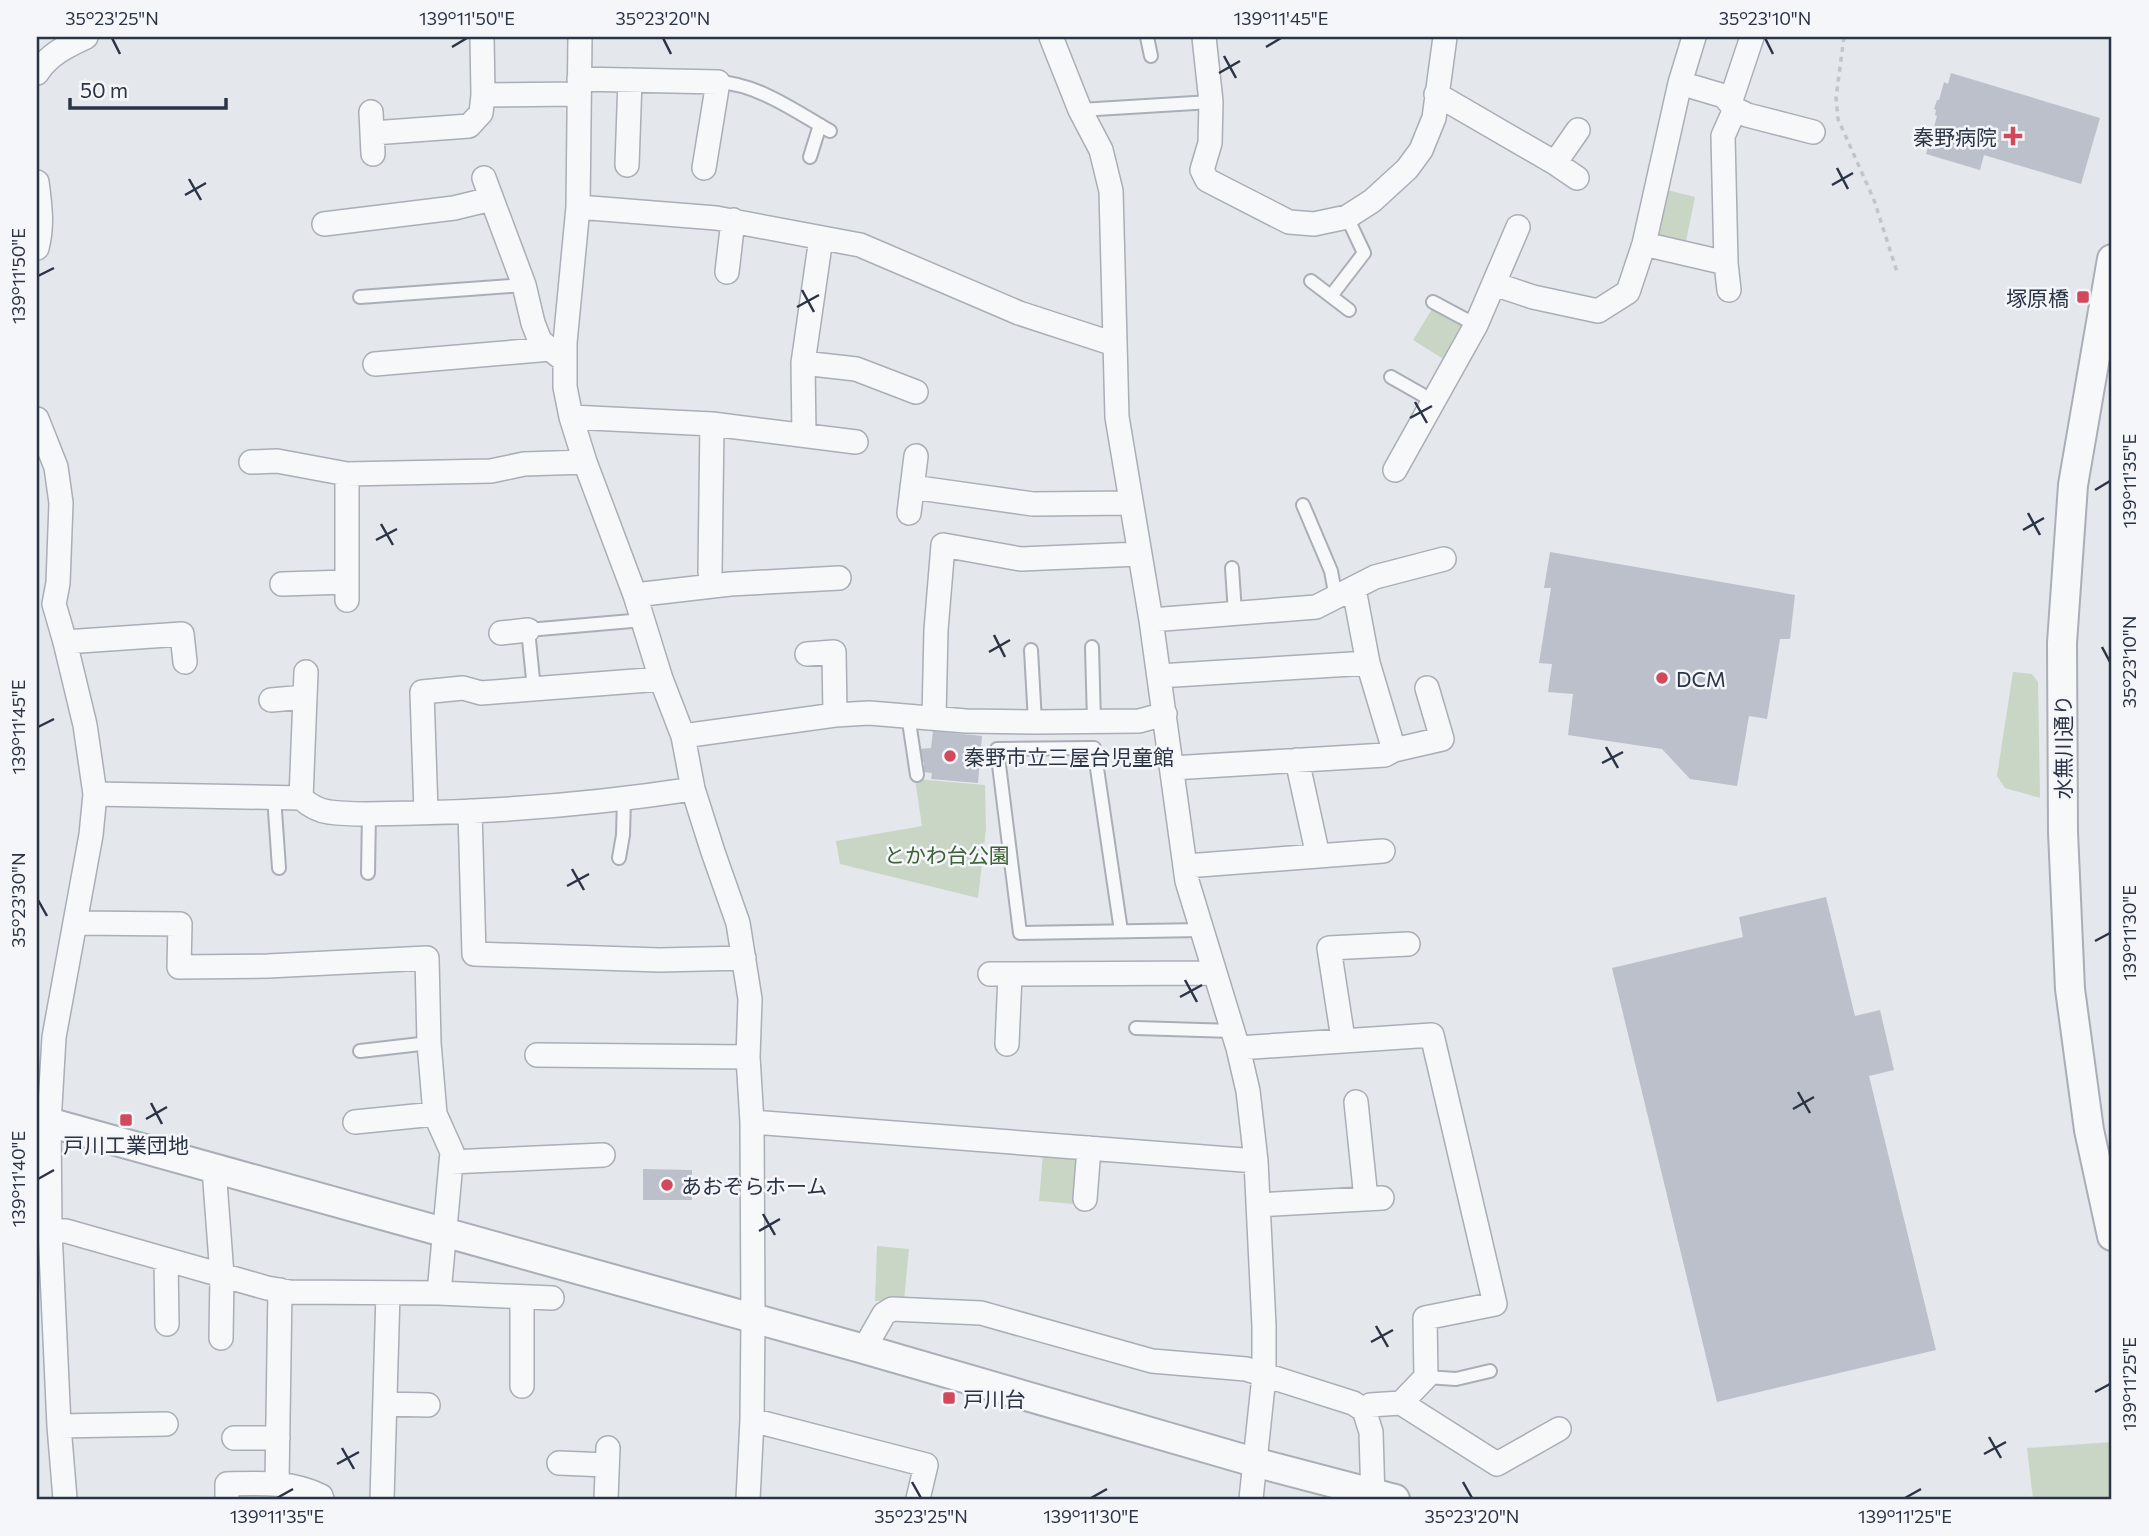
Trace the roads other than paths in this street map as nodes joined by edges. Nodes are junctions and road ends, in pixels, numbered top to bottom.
1 (86, 37) edge
2 (482, 37) edge
3 (580, 37) edge
4 (1051, 37) edge
5 (1147, 37) edge
6 (1204, 37) edge
7 (1445, 37) edge
8 (1694, 37) edge
9 (1752, 37) edge
10 (1151, 56) dead end
11 (37, 73) edge
12 (630, 80) junction
13 (718, 82) junction
14 (1680, 83) junction
15 (578, 87) junction
16 (1436, 94) junction
17 (483, 95) junction
18 (1211, 102) junction
19 (1732, 106) junction
20 (1080, 110) junction
21 (1578, 130) dead end
22 (1812, 132) dead end
23 (372, 133) dead end
24 (810, 157) dead end
25 (1555, 163) junction
26 (627, 165) dead end
27 (704, 168) dead end
28 (1577, 178) dead end
29 (37, 182) edge
30 (578, 207) junction
31 (1348, 217) junction
32 (733, 220) junction
33 (324, 224) dead end
34 (1518, 227) dead end
35 (821, 238) junction
36 (1644, 244) junction
37 (37, 248) edge
38 (2112, 258) edge
39 (1726, 263) junction
40 (727, 272) dead end
41 (1311, 281) dead end
42 (1494, 284) junction
43 (524, 285) junction
44 (1729, 290) dead end
45 (1331, 296) junction
46 (360, 297) dead end
47 (1433, 302) dead end
48 (1349, 310) dead end
49 (1476, 326) junction
50 (1114, 344) junction
51 (557, 355) junction
52 (803, 363) junction
53 (375, 364) dead end
54 (1391, 377) dead end
55 (916, 392) dead end
56 (1434, 402) junction
57 (571, 417) junction
58 (37, 419) edge
59 (712, 424) junction
60 (804, 435) junction
61 (856, 442) dead end
62 (916, 456) dead end
63 (251, 462) dead end
64 (585, 462) junction
65 (1395, 470) dead end
66 (347, 474) junction
67 (912, 486) junction
68 (1131, 503) junction
69 (1303, 505) dead end
70 (909, 513) dead end
71 (1139, 554) junction
72 (1444, 559) dead end
73 (1232, 568) dead end
74 (710, 572) dead end
75 (839, 578) dead end
76 (282, 584) dead end
77 (1345, 593) junction
78 (635, 595) junction
79 (45, 605) edge
80 (1235, 613) junction
81 (643, 620) junction
82 (1151, 620) junction
83 (528, 630) junction
84 (501, 633) dead end
85 (65, 642) junction
86 (1092, 647) dead end
87 (1031, 650) dead end
88 (807, 654) dead end
89 (185, 662) dead end
90 (1368, 663) junction
91 (306, 672) dead end
92 (1159, 676) junction
93 (661, 678) junction
94 (1427, 688) dead end
95 (534, 689) junction
96 (305, 697) junction
97 (271, 700) dead end
98 (1165, 714) junction
99 (835, 715) junction
100 (908, 715) junction
101 (934, 717) junction
102 (1035, 722) junction
103 (1094, 722) junction
104 (683, 736) junction
105 (1394, 750) junction
106 (1297, 760) junction
107 (1172, 768) junction
108 (917, 775) dead end
109 (694, 789) junction
110 (95, 794) junction
111 (274, 797) junction
112 (301, 798) junction
113 (624, 799) junction
114 (470, 811) junction
115 (369, 813) junction
116 (426, 813) junction
117 (1383, 851) dead end
118 (1318, 856) junction
119 (619, 858) dead end
120 (1186, 866) junction
121 (279, 869) dead end
122 (368, 873) dead end
123 (75, 923) junction
124 (1202, 930) junction
125 (1121, 932) dead end
126 (1408, 944) dead end
127 (744, 958) junction
128 (1215, 973) junction
129 (1136, 1028) dead end
130 (1236, 1039) junction
131 (1343, 1040) junction
132 (429, 1044) junction
133 (1007, 1044) dead end
134 (360, 1051) dead end
135 (537, 1055) dead end
136 (748, 1057) junction
137 (435, 1114) junction
138 (1363, 1116) dead end
139 (43, 1121) edge
140 (355, 1122) dead end
141 (752, 1122) junction
142 (1089, 1148) junction
143 (603, 1155) dead end
144 (1256, 1161) junction
145 (452, 1162) junction
146 (215, 1169) junction
147 (1085, 1199) dead end
148 (1258, 1205) junction
149 (43, 1229) edge
150 (446, 1233) junction
151 (2112, 1236) edge
152 (166, 1260) junction
153 (222, 1275) junction
154 (280, 1290) junction
155 (388, 1293) junction
156 (439, 1293) junction
157 (522, 1297) junction
158 (552, 1298) dead end
159 (753, 1319) junction
160 (167, 1324) dead end
161 (46, 1336) edge
162 (221, 1338) dead end
163 (864, 1349) junction
164 (1490, 1371) dead end
165 (1264, 1376) junction
166 (1426, 1377) junction
167 (523, 1387) dead end
168 (1401, 1403) junction
169 (384, 1404) junction
170 (428, 1405) dead end
171 (1364, 1410) junction
172 (752, 1420) junction
173 (166, 1424) dead end
174 (59, 1426) junction
175 (1559, 1429) dead end
176 (234, 1438) dead end
177 (278, 1438) junction
178 (1254, 1462) junction
179 (559, 1463) dead end
180 (277, 1482) junction
181 (1381, 1497) edge
182 (65, 1499) edge
183 (227, 1499) edge
184 (322, 1499) edge
185 (382, 1499) edge
186 (606, 1499) edge
187 (748, 1499) edge
188 (918, 1499) edge
189 (1251, 1499) edge

1 - 11 street
2 - 17 street
3 - 15 street
4 - 20 street
5 - 10 lane
6 - 18 street
7 - 16 street
8 - 14 street
9 - 19 street
12 - 13 street
12 - 15 street
12 - 26 street
13 - 24 lane
13 - 27 street
14 - 19 street
14 - 36 street
15 - 17 street
15 - 30 street
16 - 25 street
16 - 31 street
17 - 23 street
18 - 20 lane
18 - 31 street
19 - 22 street
19 - 39 street
20 - 50 street
21 - 25 street
25 - 28 street
29 - 37 street
30 - 32 street
30 - 51 street
31 - 45 lane
32 - 35 street
32 - 40 street
33 - 43 street
34 - 42 street
35 - 50 street
35 - 52 street
36 - 39 street
36 - 42 street
38 - 151 street, 水無川通り
39 - 44 street
41 - 45 lane
42 - 49 street
43 - 46 lane
43 - 51 street
45 - 48 lane
47 - 49 lane
49 - 56 street
50 - 68 street
51 - 53 street
51 - 57 street
52 - 55 street
52 - 60 street
54 - 56 lane
56 - 65 street
57 - 59 street
57 - 64 street
58 - 79 street
59 - 60 street
59 - 74 street
60 - 61 street
62 - 67 street
63 - 66 street
64 - 66 street
64 - 78 street
66 - 76 street
67 - 68 street
67 - 70 street
68 - 71 street
69 - 77 lane
71 - 82 street
71 - 101 street
72 - 77 street
73 - 80 lane
75 - 78 street
77 - 80 street
77 - 90 street
78 - 81 street
79 - 85 street
80 - 82 street
81 - 83 lane
81 - 93 street
82 - 92 street
83 - 84 street
83 - 95 lane
85 - 89 street
85 - 110 street
86 - 103 lane
87 - 102 lane
88 - 99 street
90 - 92 street
90 - 105 street
91 - 96 street
92 - 98 street
93 - 95 street
93 - 104 street
94 - 105 street
95 - 116 street
96 - 97 street
96 - 112 street
98 - 103 street
98 - 107 street
99 - 100 street
99 - 104 street
100 - 101 street
100 - 108 lane
101 - 102 street
102 - 103 street
104 - 109 street
105 - 106 street
106 - 107 street
106 - 118 street
107 - 120 street
109 - 113 street
109 - 127 street
110 - 111 street
110 - 123 street
111 - 112 street
111 - 121 lane
112 - 115 street
113 - 114 street
113 - 119 lane
114 - 116 street
114 - 127 street
115 - 116 street
115 - 122 lane
117 - 118 street
118 - 120 street
120 - 124 street
123 - 132 street
123 - 139 street
124 - 125 lane
124 - 128 street
126 - 131 street
127 - 136 street
128 - 130 street
128 - 133 street
129 - 130 lane
130 - 131 street
130 - 144 street
131 - 166 street
132 - 134 lane
132 - 137 street
135 - 136 street
136 - 141 street
137 - 140 street
137 - 145 street
138 - 148 street
139 - 146 street
139 - 149 street
141 - 142 street
141 - 159 street
142 - 144 street
142 - 147 street
143 - 145 street
144 - 148 street
145 - 150 street
146 - 150 street
146 - 153 street
148 - 165 street
149 - 152 street
149 - 161 street
150 - 156 street
150 - 159 street
152 - 153 street
152 - 160 street
153 - 154 street
153 - 162 street
154 - 155 street
154 - 177 street
155 - 156 street
155 - 169 street
156 - 157 street
157 - 158 street
157 - 167 street
159 - 163 street
159 - 172 street
161 - 174 street
163 - 165 street
163 - 178 street
164 - 166 lane
165 - 171 street
165 - 178 street
166 - 168 street
168 - 171 street
168 - 175 street
169 - 170 street
169 - 185 street
171 - 181 street
172 - 187 street
172 - 188 street
173 - 174 street
174 - 182 street
176 - 177 street
177 - 180 street
178 - 181 street
178 - 189 street
179 - 186 street
180 - 183 street
180 - 184 street

